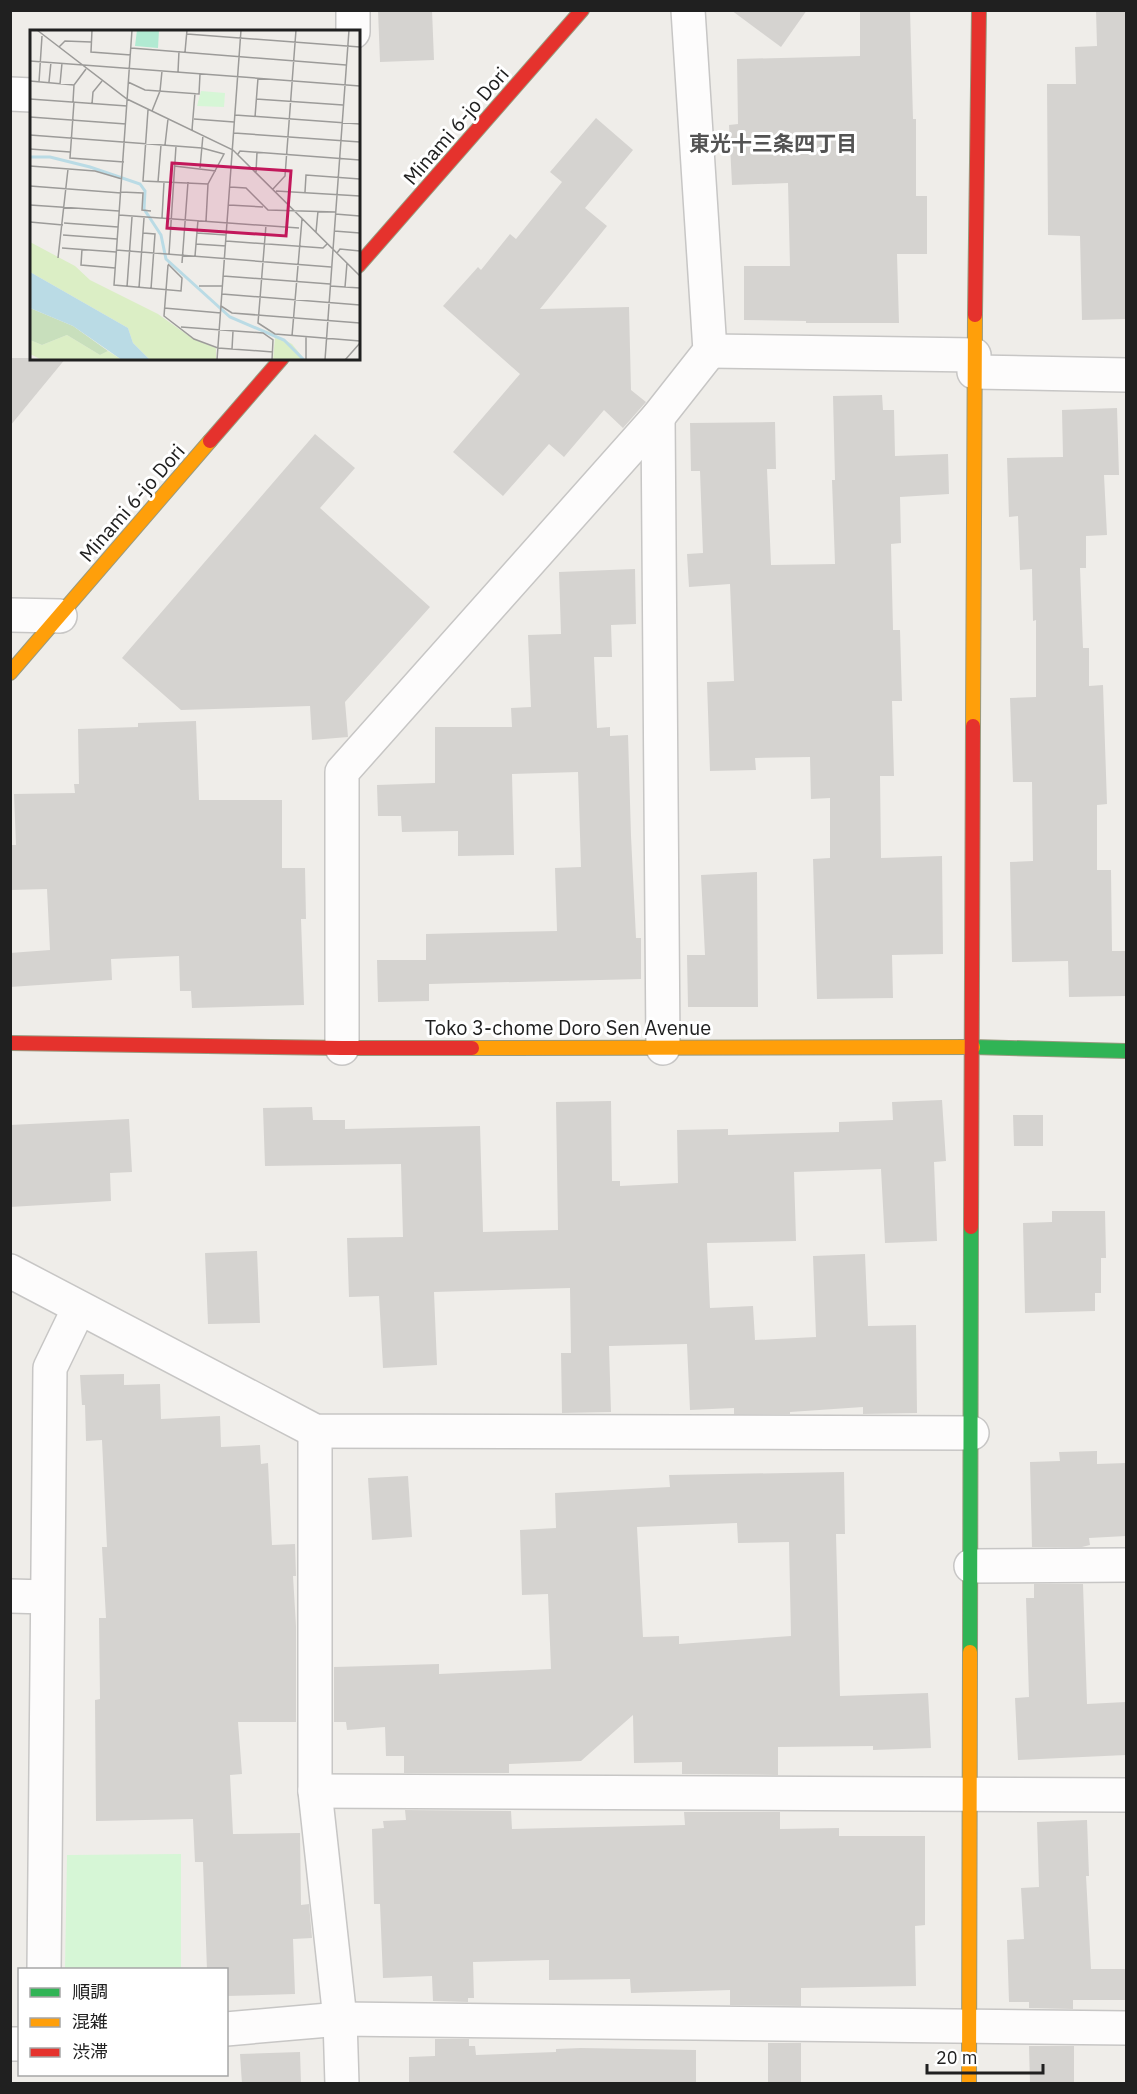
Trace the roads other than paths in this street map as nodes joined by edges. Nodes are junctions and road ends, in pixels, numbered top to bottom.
1 (353, 10) edge
2 (582, 10) edge
3 (688, 10) edge
4 (979, 10) edge
5 (353, 30) edge
6 (10, 94) edge
7 (30, 95) edge
8 (360, 264) edge
9 (710, 351) junction
10 (280, 360) edge
11 (974, 364) junction
12 (1126, 375) edge
13 (658, 417) junction
14 (10, 615) edge
15 (60, 616) junction
16 (10, 673) edge
17 (10, 1043) edge
18 (973, 1047) junction
19 (342, 1048) junction
20 (663, 1048) junction
21 (1126, 1051) edge
22 (10, 1271) edge
23 (79, 1308) junction
24 (315, 1431) junction
25 (972, 1433) junction
26 (1126, 1565) edge
27 (971, 1566) junction
28 (10, 1596) edge
29 (47, 1597) junction
30 (315, 1791) junction
31 (970, 1794) junction
32 (1126, 1795) edge
33 (44, 1968) edge
34 (340, 2019) junction
35 (969, 2025) junction
36 (1126, 2028) edge
37 (228, 2029) edge
38 (342, 2084) edge
39 (969, 2084) edge

1 - 5 street
2 - 8 street, Minami 6-jo Dori
3 - 9 street
4 - 11 street
6 - 7 street
9 - 11 street
9 - 13 street
10 - 15 street, Minami 6-jo Dori
11 - 12 street
11 - 18 street
13 - 19 street
13 - 20 street
14 - 15 street
15 - 16 street, Minami 6-jo Dori
17 - 19 street, Toko 3-chome Doro Sen Avenue
18 - 20 street, Toko 3-chome Doro Sen Avenue
18 - 21 street, Toko 3-chome Doro Sen Avenue
18 - 25 street
19 - 20 street, Toko 3-chome Doro Sen Avenue
22 - 23 street
23 - 24 street
23 - 29 street
24 - 25 street
24 - 30 street
25 - 27 street
26 - 27 street
27 - 31 street
28 - 29 street
29 - 33 street
30 - 31 street
30 - 34 street
31 - 32 street
31 - 35 street
34 - 35 street
34 - 37 street
34 - 38 street
35 - 36 street
35 - 39 street

